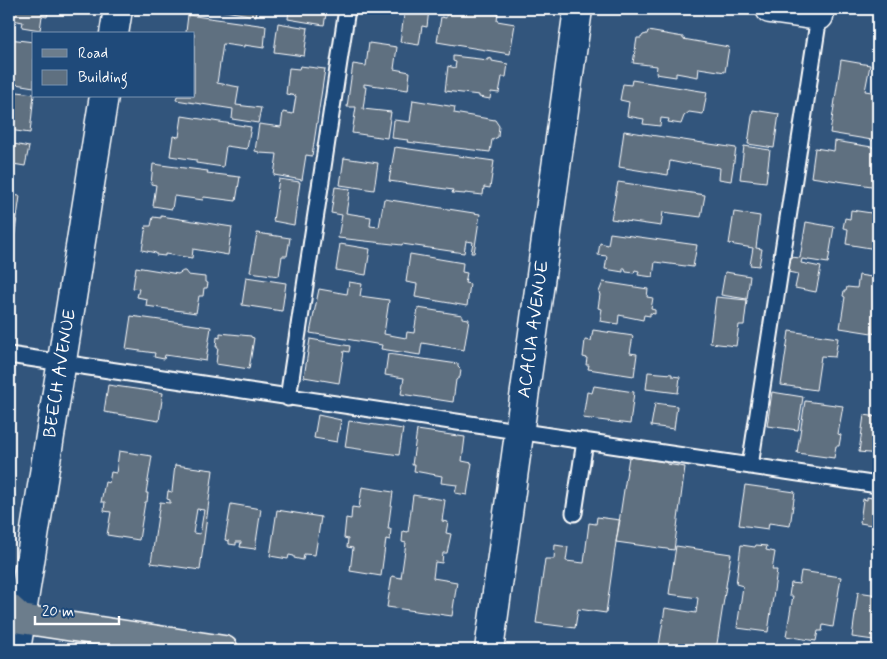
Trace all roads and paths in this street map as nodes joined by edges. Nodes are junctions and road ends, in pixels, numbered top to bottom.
1 (118, 9) edge
2 (347, 9) edge
3 (578, 9) edge
4 (770, 9) edge
5 (819, 16) joint
6 (114, 32) edge
7 (104, 98) edge
8 (9, 355) edge
9 (63, 362) junction
10 (288, 398) junction
11 (519, 432) junction
12 (585, 441) junction
13 (750, 466) junction
14 (878, 485) edge
15 (574, 513) dead end
16 (13, 618) edge
17 (16, 650) edge
18 (224, 650) edge
19 (489, 650) edge

1 - 6 street
2 - 10 lane
3 - 11 street, ACACIA AVENUE
4 - 5 street
5 - 13 lane
7 - 9 street, BEECH AVENUE
8 - 9 lane
9 - 10 lane
9 - 16 street, BEECH AVENUE
10 - 11 lane
11 - 12 lane
11 - 19 street, ACACIA AVENUE
12 - 13 lane
12 - 15 lane
13 - 14 lane
16 - 17 street, BEECH AVENUE
16 - 18 main road

